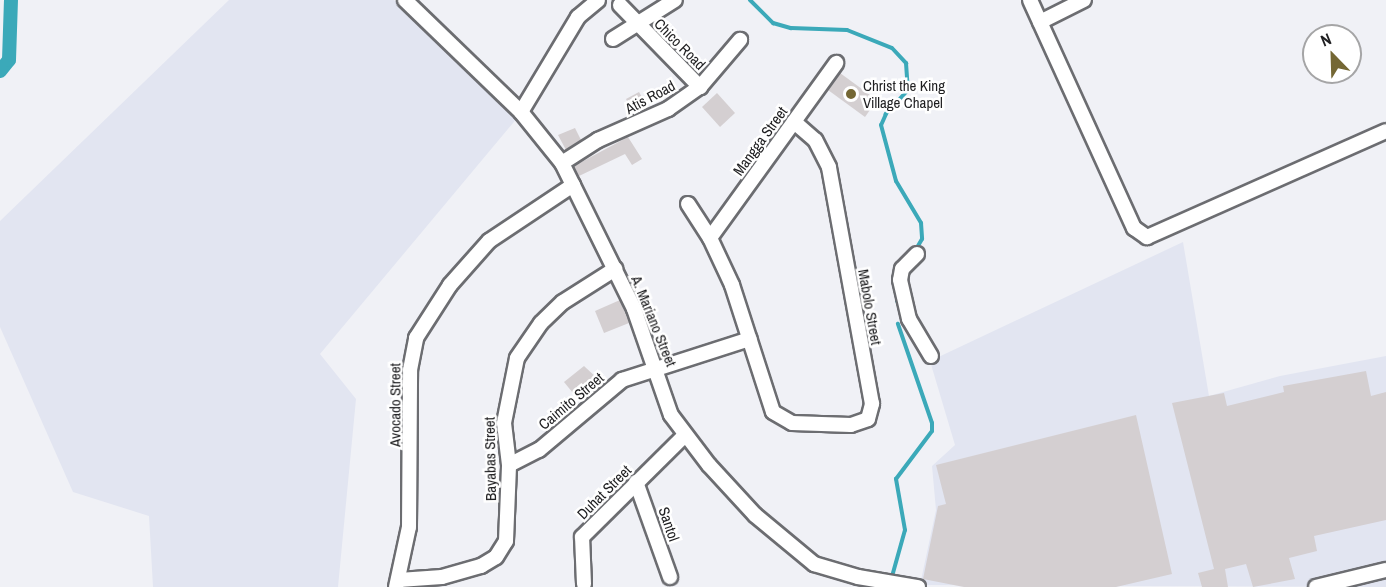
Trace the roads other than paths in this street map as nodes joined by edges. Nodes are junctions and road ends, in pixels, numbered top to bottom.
1 (405, 0) edge
2 (598, 0) edge
3 (675, 0) edge
4 (1029, 0) edge
5 (1084, 0) edge
6 (620, 6) dead end
7 (1040, 22) junction
8 (636, 24) junction
9 (613, 39) dead end
10 (740, 40) dead end
11 (836, 63) dead end
12 (700, 87) junction
13 (521, 112) junction
14 (794, 122) junction
15 (1386, 131) edge
16 (562, 163) junction
17 (573, 184) junction
18 (688, 204) dead end
19 (710, 238) junction
20 (917, 254) dead end
21 (615, 269) junction
22 (750, 339) junction
23 (931, 356) dead end
24 (657, 368) junction
25 (684, 436) junction
26 (509, 465) junction
27 (636, 483) junction
28 (1386, 570) edge
29 (670, 577) dead end
30 (398, 584) edge
31 (584, 584) dead end
32 (907, 586) edge
33 (1316, 587) edge

1 - 13 street, A. Mariano Street
2 - 13 street
3 - 8 street, Chico Road
4 - 7 street
5 - 7 street
6 - 8 street
7 - 15 street
8 - 9 street, Chico Road
8 - 12 street, Chico Road
10 - 12 street, Atis Road
11 - 14 street, Mangga Street
12 - 16 street, Atis Road
13 - 16 street, A. Mariano Street
14 - 19 street, Mangga Street
14 - 22 street, Mabolo Street
16 - 17 street, A. Mariano Street
17 - 21 street, A. Mariano Street
17 - 30 street, Avocado Street
18 - 19 street
19 - 22 street
20 - 23 street
21 - 24 street, A. Mariano Street
21 - 26 street, Bayabas Street
22 - 24 street
24 - 25 street, A. Mariano Street
24 - 26 street, Caimito Street
25 - 27 street, Duhat Street
25 - 32 street, A. Mariano Street
26 - 30 street, Bayabas Street
27 - 29 street, Santol
27 - 31 street, Duhat Street
28 - 33 street

